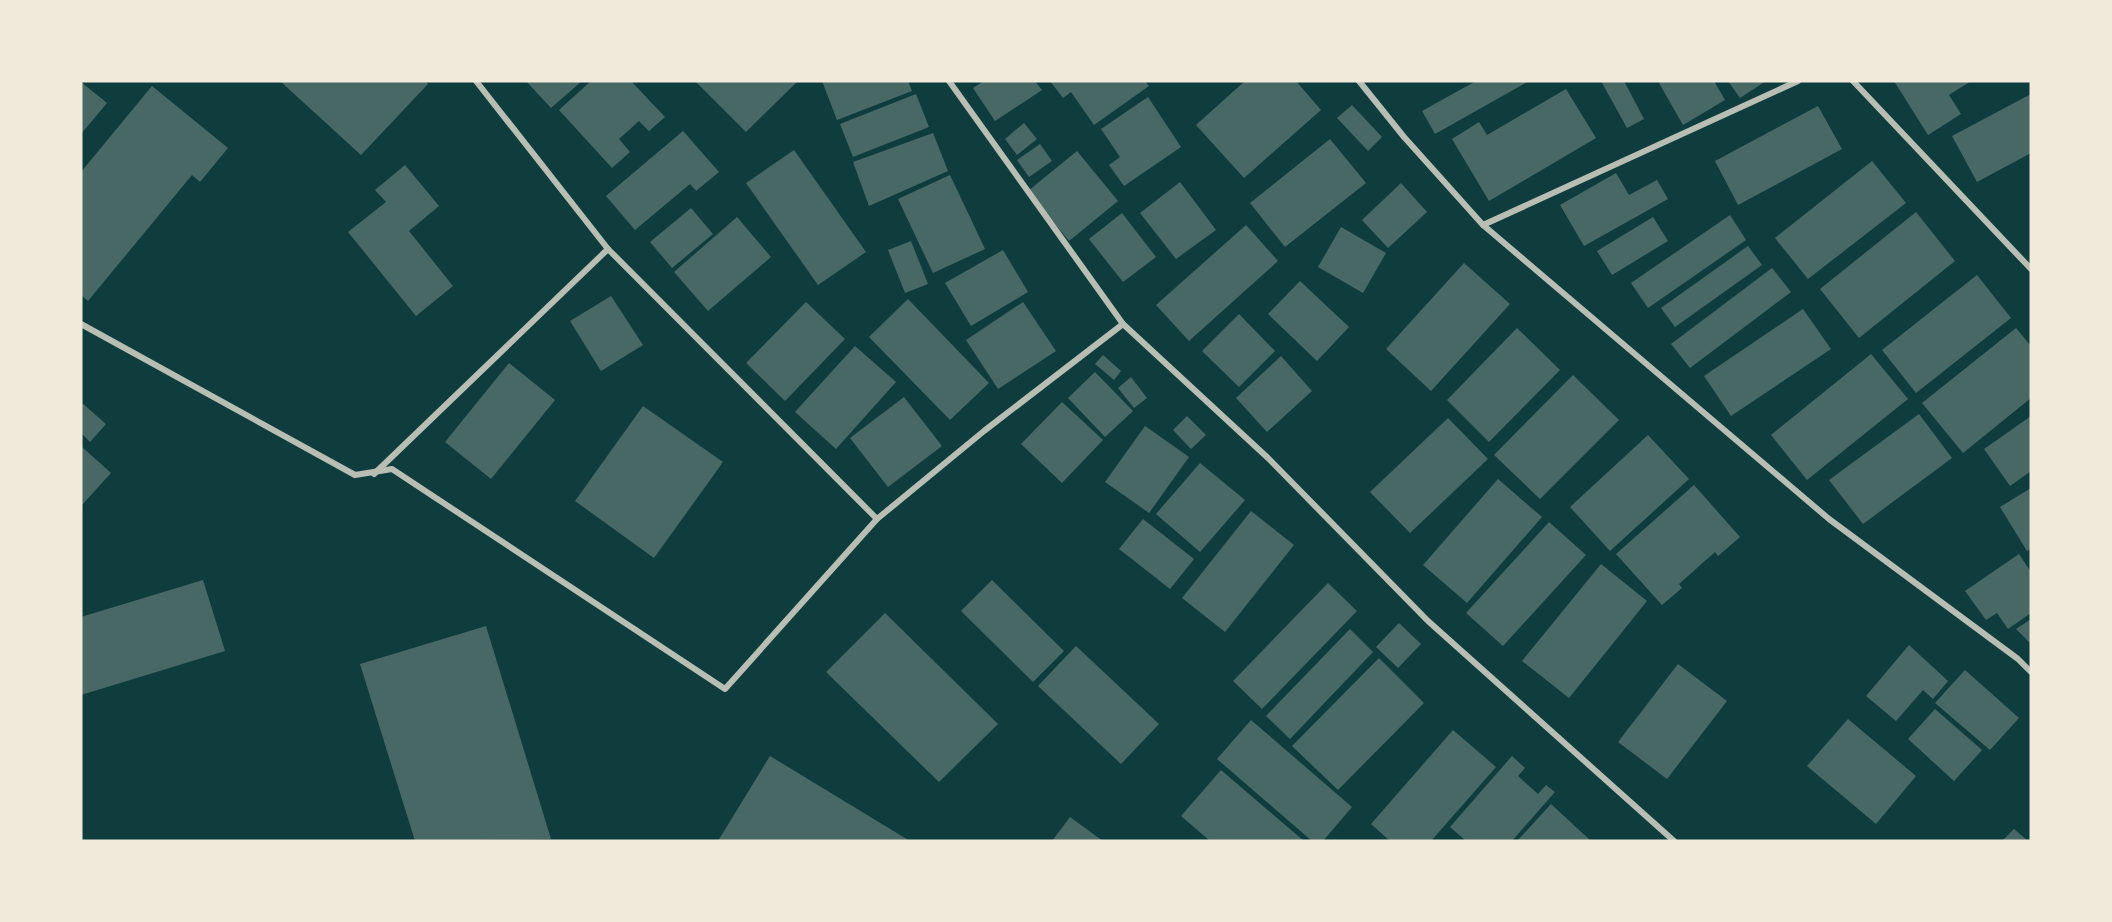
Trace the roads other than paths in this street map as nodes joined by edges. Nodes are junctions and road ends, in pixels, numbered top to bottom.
1 (476, 81) edge
2 (949, 81) edge
3 (1359, 81) edge
4 (1798, 81) edge
5 (1853, 81) edge
6 (1483, 225) junction
7 (608, 249) junction
8 (2031, 269) edge
9 (81, 324) edge
10 (1123, 324) junction
11 (374, 474) junction
12 (877, 519) junction
13 (2031, 672) edge
14 (1674, 841) edge

1 - 7 street
2 - 10 street
3 - 6 street
4 - 6 street
5 - 8 street
6 - 13 street
7 - 11 street
7 - 12 street
9 - 11 street
10 - 12 street
10 - 14 street
11 - 12 street

